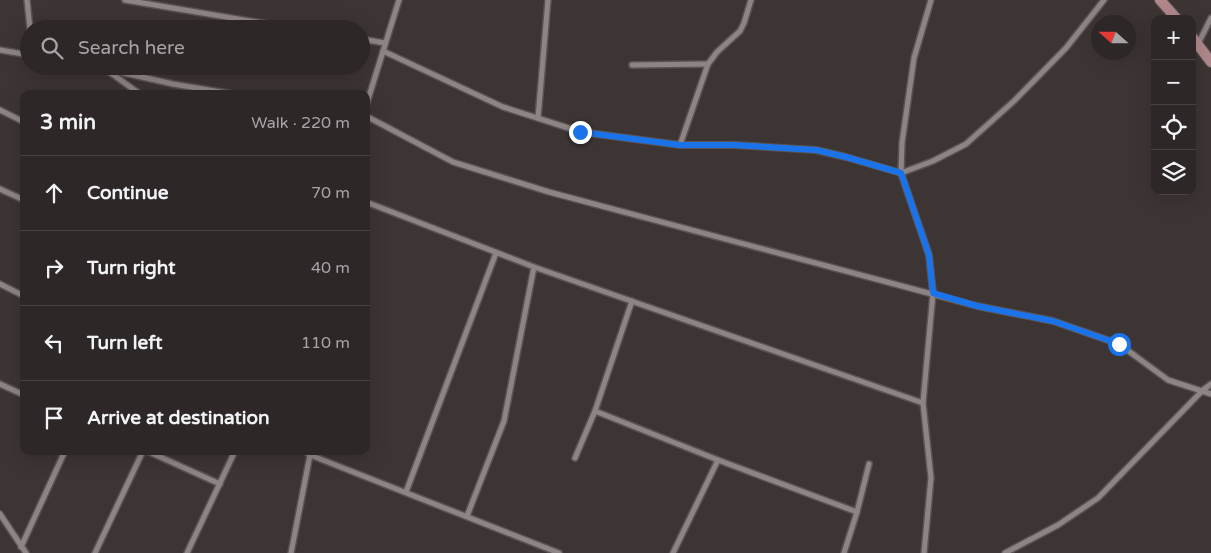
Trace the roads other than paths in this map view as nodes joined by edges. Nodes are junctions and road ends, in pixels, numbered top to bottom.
1 (27, 0) edge
2 (126, 0) edge
3 (399, 0) edge
4 (548, 0) edge
5 (751, 0) edge
6 (931, 0) edge
7 (1104, 0) edge
8 (1160, 0) edge
9 (1173, 15) edge
10 (1211, 18) edge
11 (29, 20) edge
12 (245, 20) edge
13 (370, 40) edge
14 (1196, 40) edge
15 (1196, 42) edge
16 (386, 43) junction
17 (0, 50) edge
18 (383, 51) junction
19 (20, 53) edge
20 (1211, 62) edge
21 (708, 64) junction
22 (632, 65) dead end
23 (113, 75) edge
24 (132, 75) edge
25 (134, 90) edge
26 (209, 90) edge
27 (370, 93) edge
28 (0, 110) edge
29 (370, 118) edge
30 (538, 118) junction
31 (20, 120) edge
32 (680, 145) junction
33 (901, 173) junction
34 (0, 189) edge
35 (20, 198) edge
36 (370, 204) edge
37 (496, 252) junction
38 (534, 267) junction
39 (0, 284) edge
40 (933, 293) junction
41 (20, 294) edge
42 (632, 301) junction
43 (0, 384) edge
44 (1211, 384) edge
45 (1203, 390) junction
46 (20, 393) edge
47 (1211, 394) edge
48 (923, 403) junction
49 (595, 411) junction
50 (63, 455) edge
51 (141, 455) edge
52 (156, 455) edge
53 (233, 455) edge
54 (310, 455) joint
55 (576, 458) dead end
56 (718, 460) junction
57 (869, 464) dead end
58 (220, 484) junction
59 (406, 492) junction
60 (857, 512) junction
61 (0, 514) edge
62 (467, 516) junction
63 (21, 547) junction
64 (26, 553) edge
65 (95, 553) edge
66 (187, 553) edge
67 (291, 553) edge
68 (559, 553) edge
69 (673, 553) edge
70 (844, 553) edge
71 (924, 553) edge
72 (1005, 553) edge

1 - 11 street
2 - 12 street
3 - 16 street
4 - 30 street
5 - 21 street
6 - 33 street
7 - 33 street
8 - 9 street
10 - 14 street
13 - 16 street
15 - 20 street
16 - 18 street
17 - 19 street
18 - 27 street
18 - 30 street
21 - 22 street
21 - 32 street
23 - 25 street
24 - 26 street
28 - 31 street
29 - 40 street
30 - 32 street
32 - 33 street
33 - 40 street
34 - 35 street
36 - 37 street
37 - 38 street
37 - 59 street
38 - 42 street
38 - 62 street
39 - 41 street
40 - 45 street
40 - 48 street
42 - 48 street
42 - 49 street
43 - 46 street
44 - 45 street
45 - 47 street
45 - 72 street
48 - 71 street
49 - 55 street
49 - 56 street
50 - 63 street
51 - 65 street
52 - 58 street
53 - 58 street
54 - 59 street
54 - 67 street
56 - 60 street
56 - 69 street
57 - 60 street
58 - 66 street
59 - 62 street
60 - 70 street
61 - 63 street
62 - 68 street
63 - 64 street

